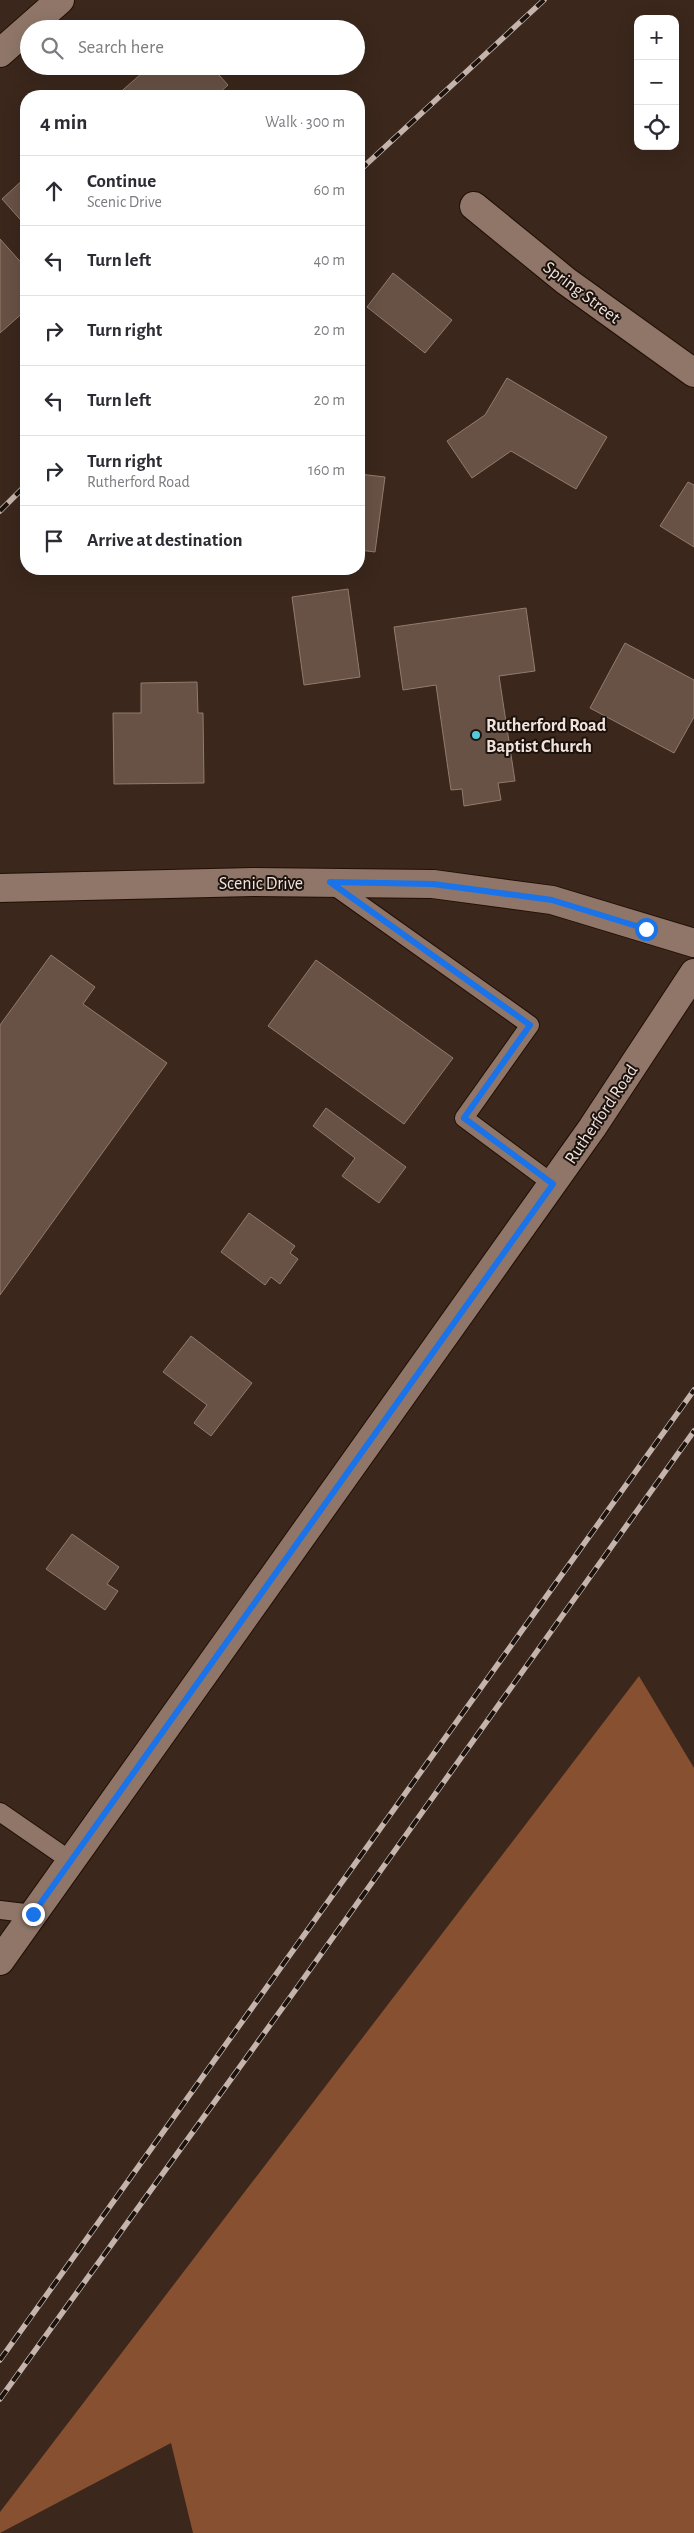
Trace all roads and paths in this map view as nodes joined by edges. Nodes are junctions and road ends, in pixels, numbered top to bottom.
1 (60, 0) edge
2 (38, 20) edge
3 (20, 36) edge
4 (0, 54) edge
5 (474, 206) dead end
6 (694, 373) edge
7 (330, 882) junction
8 (0, 888) edge
9 (694, 943) edge
10 (694, 973) edge
11 (553, 1184) junction
12 (0, 1812) edge
13 (72, 1861) junction
14 (0, 1910) edge
15 (33, 1914) junction
16 (0, 1961) edge

1 - 2 street
3 - 4 street
5 - 6 street, Spring Street
7 - 8 street, Scenic Drive
7 - 9 street, Scenic Drive
7 - 11 lane
10 - 11 street, Rutherford Road
11 - 13 street, Rutherford Road
12 - 13 lane
13 - 15 street, Rutherford Road
14 - 15 lane
15 - 16 street, Rutherford Road

